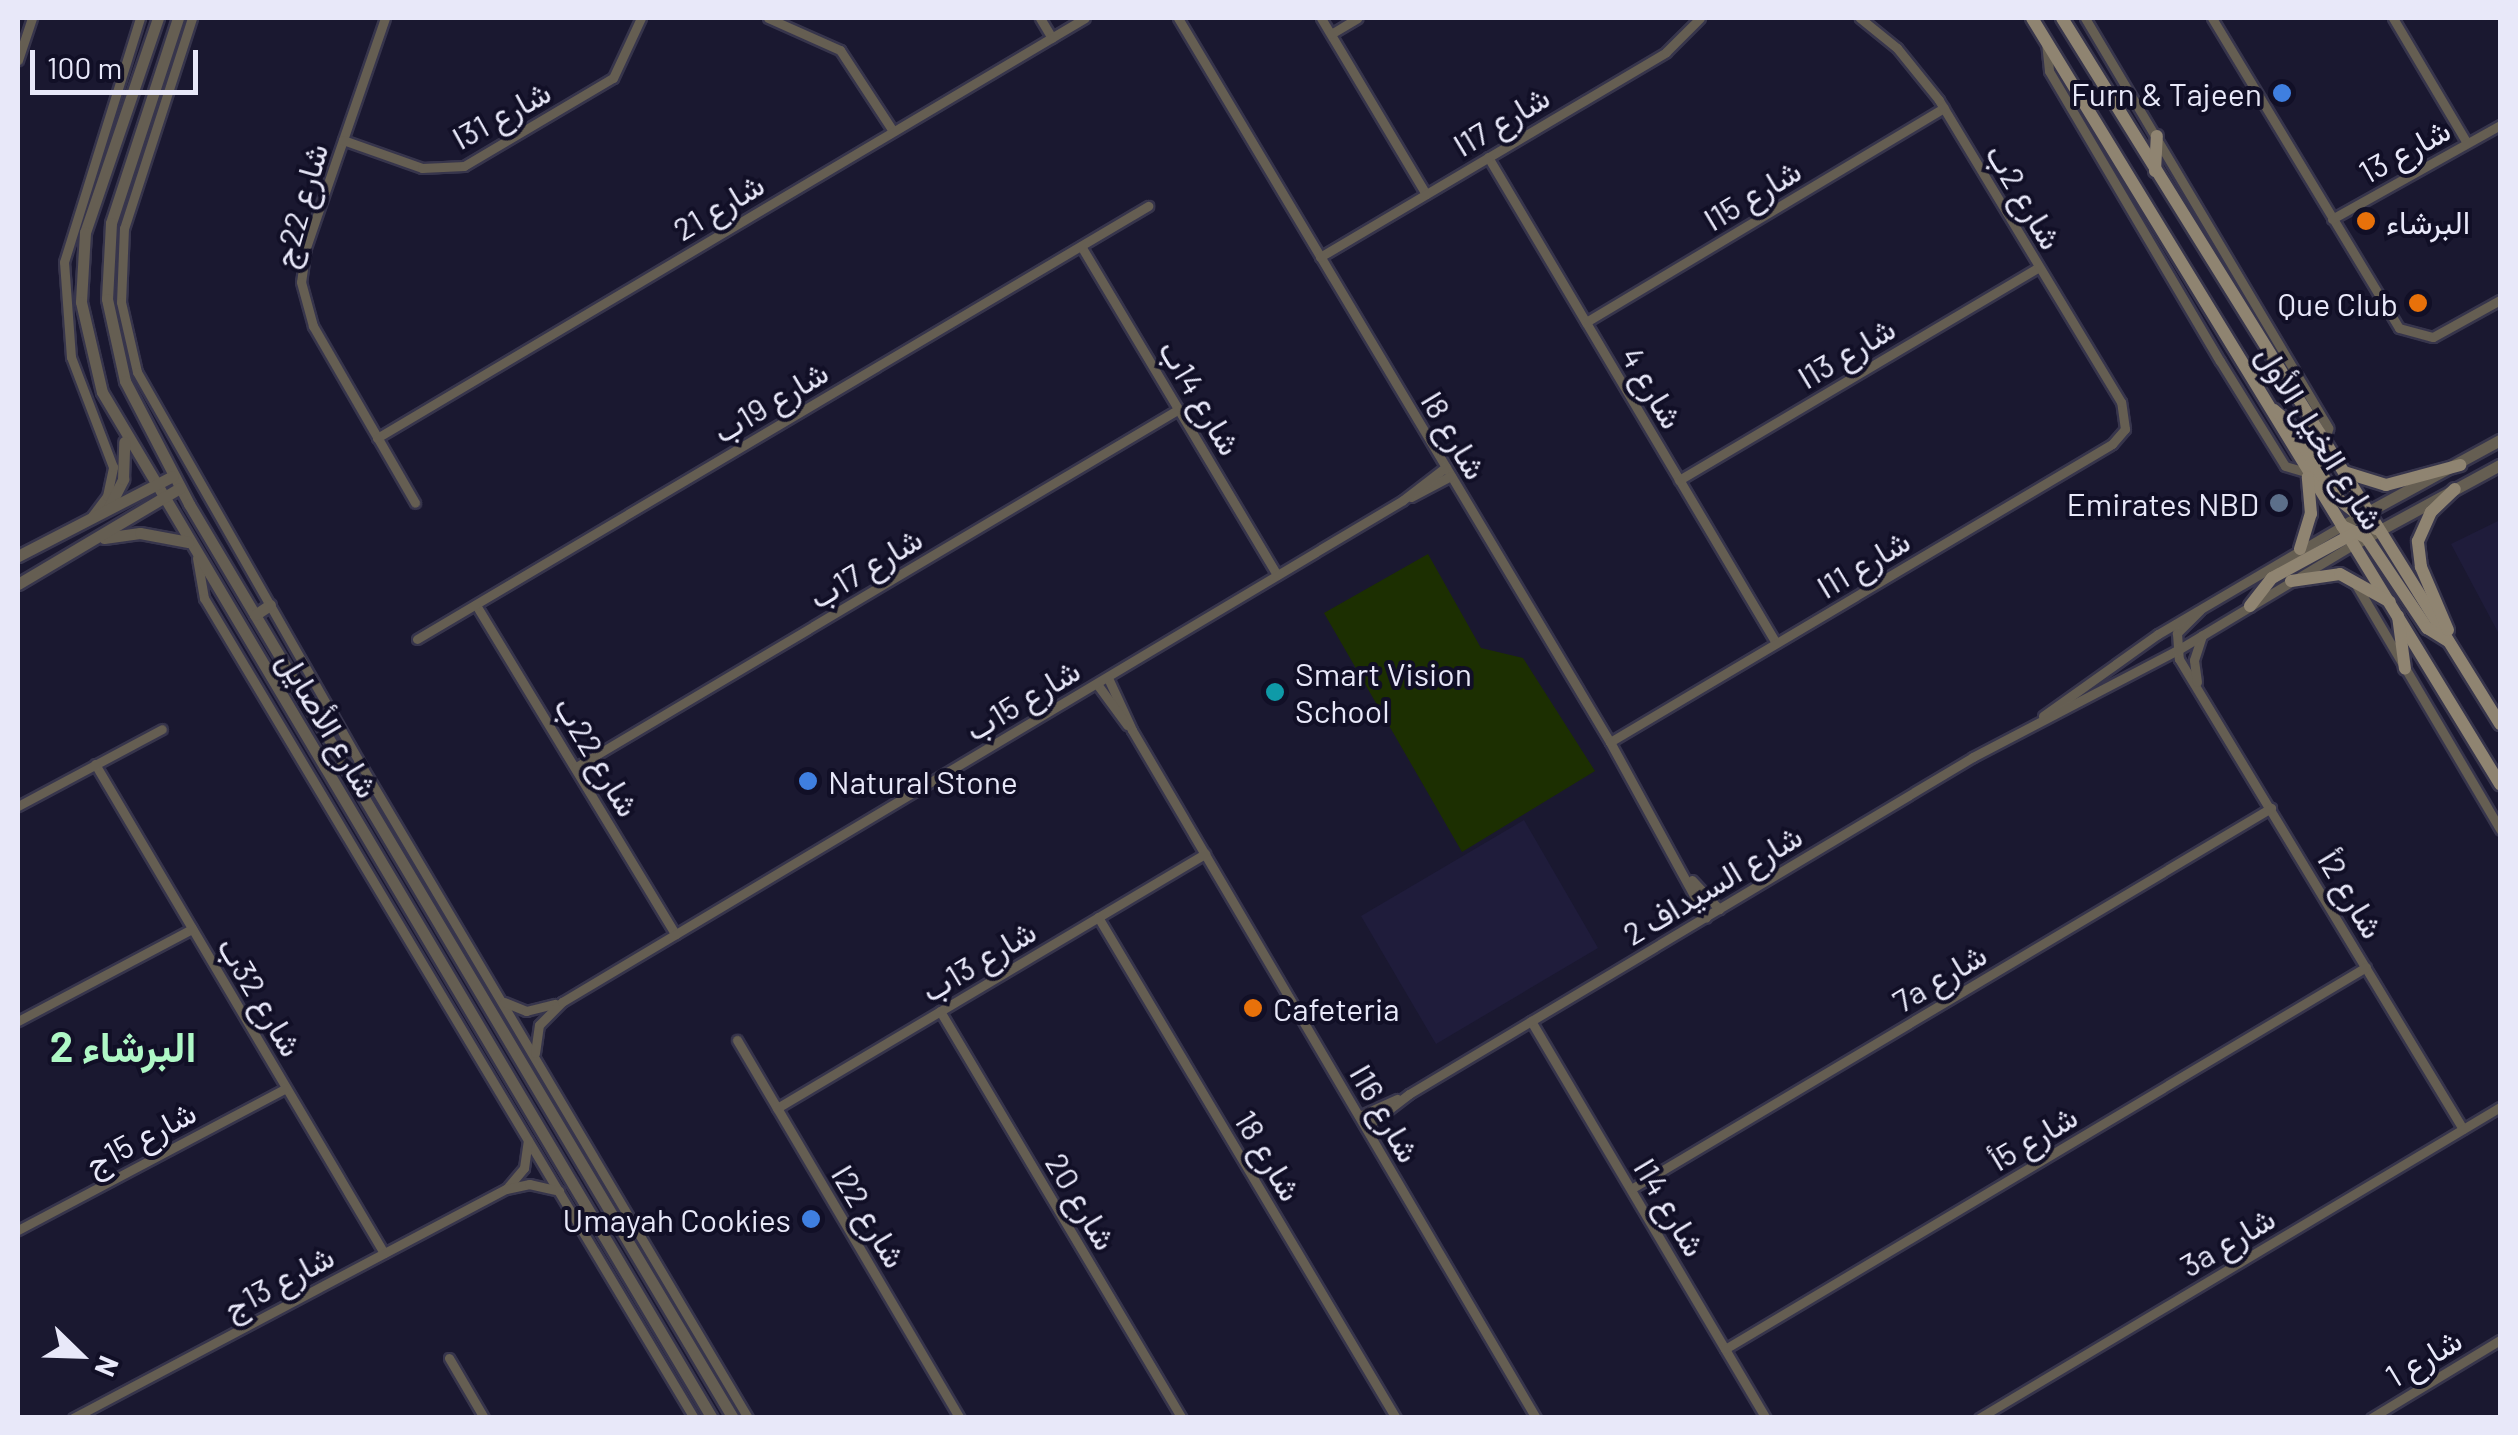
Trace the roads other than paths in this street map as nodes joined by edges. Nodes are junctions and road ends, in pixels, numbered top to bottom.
1 (32, 18) edge
2 (140, 18) edge
3 (158, 18) edge
4 (178, 18) edge
5 (192, 18) edge
6 (385, 18) edge
7 (641, 18) edge
8 (768, 18) edge
9 (1040, 18) edge
10 (1086, 18) edge
11 (1178, 18) edge
12 (1321, 18) edge
13 (1358, 18) edge
14 (1700, 18) edge
15 (1860, 18) edge
16 (2032, 18) edge
17 (2062, 18) edge
18 (2085, 18) edge
19 (2212, 18) edge
20 (2392, 18) edge
21 (1330, 34) junction
22 (1052, 38) junction
23 (2047, 39) junction
24 (18, 56) edge
25 (1944, 108) junction
26 (2500, 125) edge
27 (893, 131) junction
28 (2157, 136) junction
29 (343, 140) junction
30 (2468, 143) junction
31 (1488, 157) junction
32 (2155, 174) junction
33 (1426, 194) junction
34 (1148, 206) dead end
35 (2332, 220) junction
36 (1081, 246) junction
37 (1320, 257) junction
38 (2039, 266) junction
39 (113, 279) junction
40 (2500, 300) edge
41 (1586, 322) junction
42 (1179, 409) junction
43 (2271, 409) junction
44 (2126, 416) joint
45 (123, 434) junction
46 (378, 438) junction
47 (2500, 440) edge
48 (2324, 447) junction
49 (2336, 465) junction
50 (2500, 465) edge
51 (2460, 466) junction
52 (1448, 472) junction
53 (2307, 473) junction
54 (174, 476) junction
55 (1679, 480) junction
56 (154, 487) junction
57 (180, 488) junction
58 (2455, 489) junction
59 (161, 500) junction
60 (415, 503) dead end
61 (108, 509) junction
62 (92, 516) junction
63 (2360, 529) junction
64 (188, 542) junction
65 (86, 544) junction
66 (2300, 549) junction
67 (18, 556) edge
68 (1277, 575) junction
69 (2291, 580) junction
70 (2354, 580) junction
71 (18, 584) edge
72 (476, 604) junction
73 (270, 605) junction
74 (2250, 606) junction
75 (2396, 607) junction
76 (2200, 610) junction
77 (255, 615) junction
78 (2202, 635) junction
79 (418, 639) dead end
80 (2450, 642) junction
81 (1776, 643) junction
82 (2176, 651) junction
83 (2405, 669) junction
84 (1108, 678) junction
85 (1097, 684) junction
86 (2198, 684) junction
87 (2042, 718) junction
88 (2500, 724) edge
89 (162, 729) dead end
90 (1132, 730) junction
91 (1610, 742) junction
92 (95, 764) junction
93 (576, 767) junction
94 (2500, 784) edge
95 (18, 806) edge
96 (2272, 808) junction
97 (2500, 829) edge
98 (399, 843) junction
99 (1205, 854) junction
100 (1690, 878) junction
101 (397, 903) junction
102 (1719, 909) junction
103 (1706, 916) junction
104 (1098, 918) junction
105 (192, 929) junction
106 (675, 934) junction
107 (2366, 967) junction
108 (497, 995) junction
109 (562, 1002) junction
110 (940, 1011) junction
111 (18, 1021) edge
112 (1532, 1022) junction
113 (737, 1040) dead end
114 (539, 1066) junction
115 (286, 1088) junction
116 (1409, 1094) junction
117 (2500, 1107) edge
118 (776, 1108) junction
119 (549, 1109) junction
120 (1359, 1116) junction
121 (1366, 1127) junction
122 (2464, 1129) junction
123 (526, 1132) junction
124 (506, 1189) junction
125 (1632, 1189) junction
126 (561, 1192) junction
127 (18, 1230) edge
128 (384, 1253) junction
129 (2500, 1340) edge
130 (1725, 1349) junction
131 (448, 1358) dead end
132 (74, 1418) edge
133 (484, 1418) edge
134 (694, 1418) edge
135 (712, 1418) edge
136 (733, 1418) edge
137 (748, 1418) edge
138 (960, 1418) edge
139 (1182, 1418) edge
140 (1396, 1418) edge
141 (1536, 1418) edge
142 (1766, 1418) edge
143 (1980, 1418) edge
144 (2372, 1418) edge

1 - 24 street
2 - 62 street
3 - 45 street, شارع الأصايل
4 - 39 street, شارع الأصايل
5 - 39 street
6 - 29 street, شارع 22ج
7 - 29 street, شارع 31ا
8 - 27 street
9 - 22 street
10 - 22 street, شارع 21
11 - 37 street, شارع 8ا
12 - 21 street
13 - 21 street
14 - 31 street, شارع 17ا
15 - 25 street, شارع 2ب
16 - 23 main road, شارع الخيل الأول
17 - 32 main road, شارع الخيل الأول
18 - 28 street
19 - 35 street
20 - 30 street
21 - 33 street
22 - 27 street, شارع 21
23 - 43 main road, شارع الخيل الأول
23 - 53 street
25 - 38 street, شارع 2ب
25 - 41 street, شارع 15ا
26 - 30 street, شارع 13
27 - 46 street, شارع 21
28 - 32 main road
28 - 48 street
29 - 46 street, شارع 22ج
30 - 35 street, شارع 13
31 - 33 street, شارع 17ا
31 - 41 street, شارع 4
32 - 48 main road, شارع الخيل الأول
33 - 37 street, شارع 17ا
34 - 36 street, شارع 19ب
35 - 40 street
36 - 42 street, شارع 14ب
36 - 72 street, شارع 19ب
37 - 52 street, شارع 8ا
38 - 44 street, شارع 2ب
38 - 55 street, شارع 13ا
39 - 54 street, شارع الأصايل
39 - 73 street
41 - 55 street, شارع 4
42 - 68 street, شارع 14ب
42 - 93 street, شارع 17ب
43 - 53 main road, شارع الخيل الأول
43 - 63 main road
44 - 81 street, شارع 11ا
45 - 56 street, شارع الأصايل
45 - 61 street
46 - 60 street, شارع 22ج
47 - 51 street
48 - 49 main road, شارع الخيل الأول
49 - 51 main road
49 - 63 main road, شارع الخيل الأول
50 - 58 street
51 - 63 street
52 - 68 street, شارع 15ب
52 - 91 street, شارع 8ا
53 - 63 main road, شارع الخيل الأول
53 - 66 main road
54 - 56 street
54 - 57 street, شارع الأصايل
55 - 81 street, شارع 4
56 - 59 street, شارع الأصايل
56 - 61 street
57 - 59 street
57 - 77 street, شارع الأصايل
58 - 63 street
58 - 80 main road
59 - 64 street, شارع الأصايل
59 - 65 street
61 - 62 street
62 - 67 street
63 - 66 street, شارع السيداف 2
63 - 69 street, شارع السيداف 2
63 - 74 main road
63 - 75 main road, شارع الخيل الأول
63 - 80 main road, شارع الخيل الأول
64 - 65 street
64 - 101 street, شارع الأصايل
65 - 71 street
66 - 76 street, شارع السيداف 2
68 - 84 street, شارع 15ب
69 - 70 main road
69 - 74 street, شارع السيداف 2
70 - 75 main road
70 - 83 street
72 - 79 street, شارع 19ب
72 - 93 street, شارع 22ب
73 - 77 street
73 - 98 street
74 - 78 street, شارع السيداف 2
75 - 83 main road
75 - 94 main road, شارع الخيل الأول
76 - 82 street
76 - 87 street, شارع السيداف 2
77 - 98 street, شارع الأصايل
78 - 82 street, شارع السيداف 2
78 - 86 street
80 - 88 main road, شارع الخيل الأول
81 - 91 street, شارع 11ا
82 - 86 street, شارع 2أ
82 - 87 street, شارع السيداف 2
83 - 97 street
84 - 85 street, شارع 15ب
84 - 90 street, شارع 16ا
85 - 90 street, شارع 16ا
85 - 106 street, شارع 15ب
86 - 96 street, شارع 2أ
87 - 102 street, شارع السيداف 2
89 - 92 street
90 - 99 street, شارع 16ا
91 - 100 street, شارع 8ا
92 - 95 street
92 - 105 street, شارع 32ب
93 - 106 street, شارع 22ب
96 - 107 street, شارع 2أ
96 - 125 street, 7a شارع
98 - 108 street
98 - 119 street, شارع الأصايل
99 - 104 street, شارع 13ب
99 - 120 street, شارع 16ا
100 - 102 street, شارع 8ا
100 - 103 street, شارع 8ا
101 - 123 street
101 - 135 street, شارع الأصايل
102 - 103 street, شارع السيداف 2
103 - 112 street, شارع السيداف 2
104 - 110 street, شارع 13ب
104 - 140 street, شارع 18
105 - 111 street
105 - 115 street, شارع 32ب
106 - 109 street, شارع 15ب
107 - 122 street, شارع 2أ
107 - 130 street, شارع 5أ
108 - 109 street, شارع 15ب
108 - 114 street
109 - 114 street, شارع 15ب
110 - 118 street, شارع 13ب
110 - 139 street, شارع 20
112 - 116 street, شارع السيداف 2
112 - 125 street, شارع 14ا
113 - 118 street, شارع 22ا
114 - 119 street
114 - 137 street
115 - 127 street, شارع 15ج
115 - 128 street, شارع 32ب
116 - 120 street, شارع السيداف 2
116 - 121 street, شارع السيداف 2
117 - 122 street, 3a شارع
118 - 138 street, شارع 22ا
119 - 136 street, شارع الأصايل
120 - 121 street, شارع 16ا
121 - 141 street, شارع 16ا
122 - 143 street, 3a شارع
123 - 124 street
123 - 126 street
124 - 126 street, شارع 13ج
124 - 128 street, شارع 13ج
125 - 130 street, شارع 14ا
126 - 134 street
128 - 132 street, شارع 13ج
129 - 144 street, شارع 1
130 - 142 street, شارع 14ا
131 - 133 street

